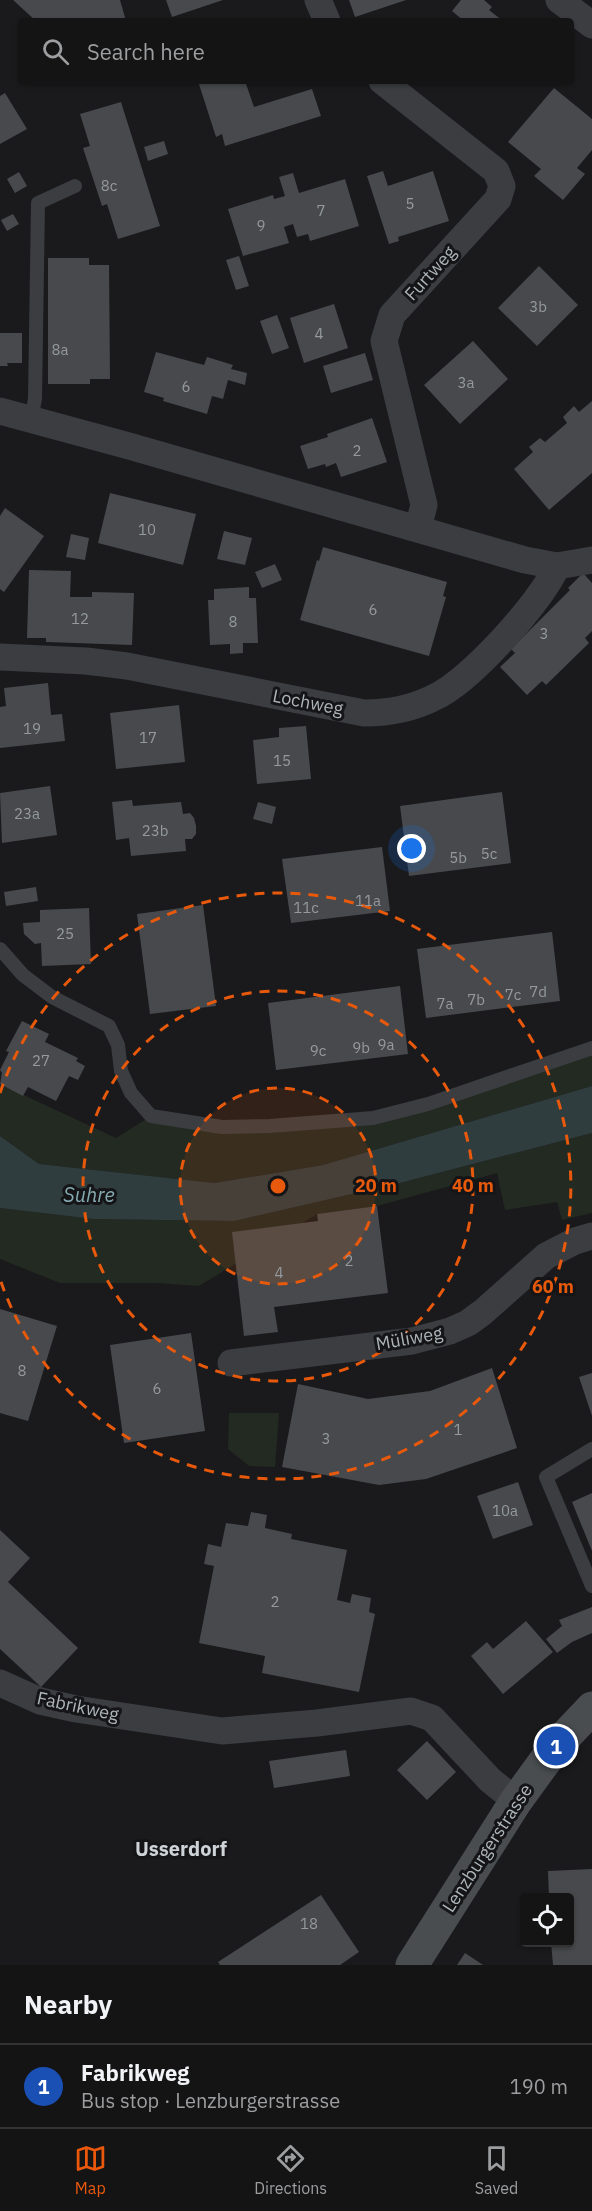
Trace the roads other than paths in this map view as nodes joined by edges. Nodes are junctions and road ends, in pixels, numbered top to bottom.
1 (318, 0) edge
2 (559, 0) edge
3 (326, 18) edge
4 (592, 25) edge
5 (386, 84) edge
6 (75, 186) dead end
7 (0, 411) edge
8 (31, 420) junction
9 (418, 528) junction
10 (592, 560) edge
11 (557, 566) junction
12 (0, 657) edge
13 (0, 949) edge
14 (592, 1048) edge
15 (592, 1236) edge
16 (231, 1363) dead end
17 (592, 1449) edge
18 (592, 1586) edge
19 (0, 1683) edge
20 (592, 1709) edge
21 (516, 1801) junction
22 (412, 1965) edge

1 - 3 street
2 - 4 street
5 - 9 street, Furtweg
6 - 8 lane
7 - 8 street
8 - 9 street
9 - 11 street
10 - 11 street
11 - 12 street, Lochweg
13 - 14 lane
15 - 16 street, Müliweg
17 - 18 lane
19 - 21 street, Fabrikweg
20 - 21 main road, Lenzburgerstrasse
21 - 22 main road, Lenzburgerstrasse

